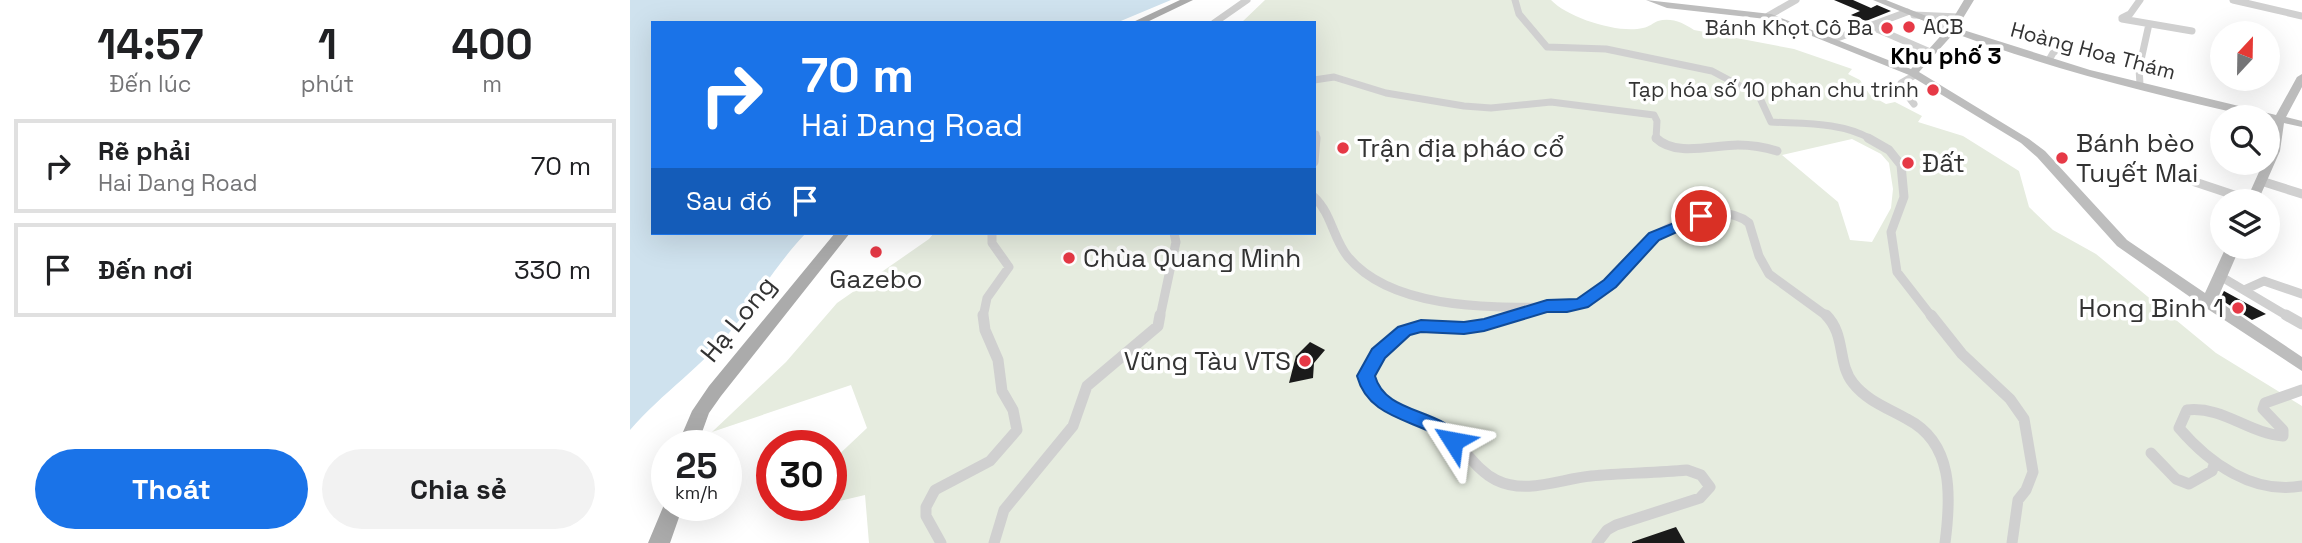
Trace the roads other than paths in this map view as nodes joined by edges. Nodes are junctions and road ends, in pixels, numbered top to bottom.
1 (1188, 0) edge
2 (1247, 0) edge
3 (1515, 0) edge
4 (1797, 0) edge
5 (1878, 0) edge
6 (1969, 0) edge
7 (2140, 0) edge
8 (2233, 0) edge
9 (1654, 1) edge
10 (1910, 14) junction
11 (1768, 16) junction
12 (2302, 16) edge
13 (1959, 17) junction
14 (1141, 21) edge
15 (1217, 21) edge
16 (2149, 24) junction
17 (1870, 26) junction
18 (1951, 30) junction
19 (2192, 31) dead end
20 (1832, 40) junction
21 (2066, 43) dead end
22 (1930, 52) junction
23 (2049, 60) junction
24 (1914, 74) junction
25 (2302, 77) edge
26 (1316, 80) edge
27 (2140, 84) junction
28 (1914, 104) dead end
29 (2224, 105) edge
30 (2280, 119) joint
31 (2302, 124) edge
32 (1777, 151) dead end
33 (2264, 175) edge
34 (2261, 181) junction
35 (2195, 182) dead end
36 (2216, 189) edge
37 (2257, 189) edge
38 (2302, 194) edge
39 (1316, 198) edge
40 (841, 235) edge
41 (992, 235) edge
42 (1174, 235) edge
43 (2227, 259) edge
44 (2220, 276) junction
45 (2244, 290) junction
46 (2302, 293) edge
47 (2208, 303) junction
48 (1547, 306) junction
49 (2302, 324) edge
50 (2302, 365) edge
51 (2302, 390) edge
52 (693, 430) edge
53 (2151, 453) dead end
54 (2215, 462) junction
55 (2302, 486) edge
56 (667, 521) edge
57 (659, 543) edge
58 (940, 543) edge
59 (994, 543) edge
60 (1597, 543) edge
61 (1945, 543) edge
62 (2012, 543) edge

1 - 14 main road
2 - 15 street
3 - 62 street
4 - 11 street
5 - 10 main road, Hoàng Hoa Thám
6 - 13 main road
7 - 16 street
8 - 12 street
9 - 11 main road
10 - 13 street
10 - 17 street
10 - 18 main road, Hoàng Hoa Thám
11 - 20 main road
13 - 18 main road
16 - 19 street
16 - 27 street
17 - 20 street
17 - 22 street
18 - 22 main road
18 - 23 main road, Hoàng Hoa Thám
20 - 24 main road
21 - 23 street
22 - 24 main road
23 - 27 main road, Hoàng Hoa Thám
24 - 28 street
24 - 47 main road
25 - 30 main road
26 - 32 street
27 - 29 main road, Hoàng Hoa Thám
30 - 31 main road, Hoàng Hoa Thám
33 - 34 main road
34 - 37 main road
34 - 38 street
35 - 36 street
39 - 48 street
40 - 52 main road, Hạ Long
41 - 58 street
42 - 59 street
43 - 44 main road
44 - 45 street
44 - 47 main road
45 - 46 street
45 - 49 street
47 - 50 main road
48 - 60 street
48 - 61 street
51 - 54 street
53 - 54 street
54 - 55 street
56 - 57 main road

